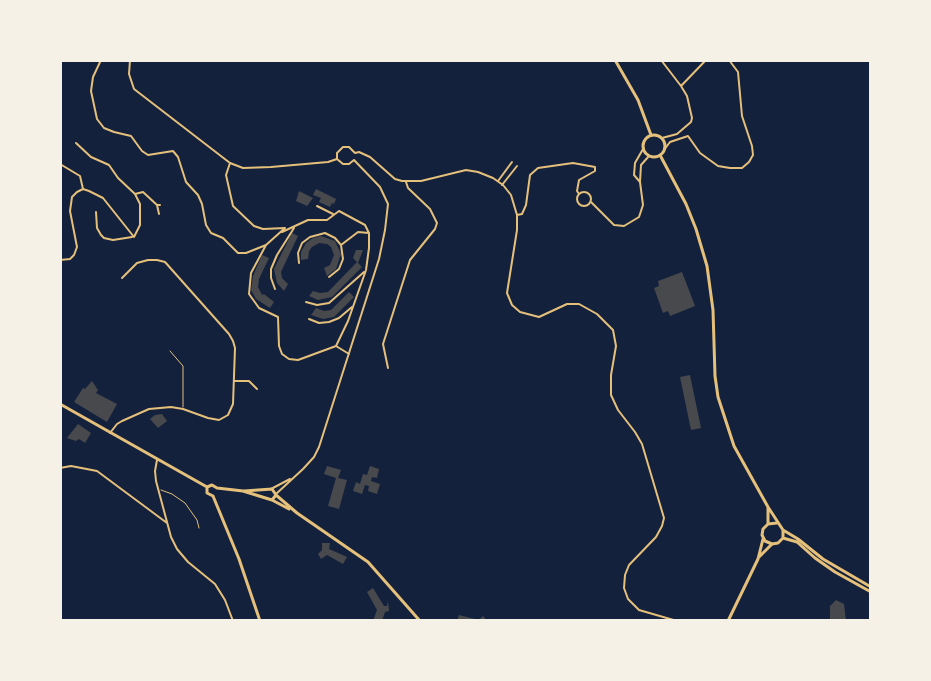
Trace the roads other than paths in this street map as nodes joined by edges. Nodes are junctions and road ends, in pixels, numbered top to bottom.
1 (101, 60) edge
2 (130, 60) edge
3 (615, 60) edge
4 (661, 60) edge
5 (706, 60) edge
6 (729, 60) edge
7 (681, 86) junction
8 (651, 135) junction
9 (662, 138) junction
10 (76, 143) dead end
11 (643, 149) junction
12 (664, 150) junction
13 (355, 153) junction
14 (660, 155) junction
15 (649, 156) junction
16 (337, 159) junction
17 (354, 160) junction
18 (512, 162) dead end
19 (230, 163) junction
20 (60, 164) edge
21 (517, 166) dead end
22 (406, 182) junction
23 (498, 182) junction
24 (640, 182) junction
25 (502, 184) junction
26 (83, 189) junction
27 (135, 194) junction
28 (579, 194) junction
29 (591, 202) junction
30 (317, 206) dead end
31 (96, 212) dead end
32 (159, 214) dead end
33 (333, 215) junction
34 (517, 215) junction
35 (294, 228) junction
36 (282, 232) junction
37 (369, 233) junction
38 (134, 237) junction
39 (266, 245) junction
40 (340, 245) junction
41 (60, 260) edge
42 (299, 263) dead end
43 (366, 270) junction
44 (329, 277) dead end
45 (122, 278) dead end
46 (275, 289) dead end
47 (306, 302) dead end
48 (354, 306) junction
49 (309, 319) dead end
50 (336, 346) junction
51 (170, 351) dead end
52 (350, 354) junction
53 (388, 368) dead end
54 (234, 381) junction
55 (257, 388) dead end
56 (60, 404) edge
57 (183, 409) junction
58 (110, 433) junction
59 (158, 460) junction
60 (60, 468) edge
61 (293, 477) junction
62 (207, 487) junction
63 (217, 488) junction
64 (270, 489) junction
65 (159, 490) junction
66 (243, 491) junction
67 (213, 495) junction
68 (276, 495) junction
69 (267, 498) junction
70 (272, 500) junction
71 (768, 507) junction
72 (297, 513) junction
73 (167, 523) junction
74 (768, 524) junction
75 (779, 524) junction
76 (199, 528) dead end
77 (783, 530) junction
78 (763, 538) junction
79 (783, 538) junction
80 (772, 544) junction
81 (758, 559) junction
82 (871, 587) edge
83 (871, 592) edge
84 (233, 621) edge
85 (260, 621) edge
86 (420, 621) edge
87 (677, 621) edge
88 (728, 621) edge

1 - 39 street
2 - 19 street
3 - 8 main road
4 - 7 street
5 - 7 street
6 - 12 street
7 - 9 street
8 - 9 main road
8 - 11 main road
9 - 12 main road
10 - 27 street
11 - 15 main road
11 - 24 street
12 - 14 main road
13 - 16 street
13 - 17 street
13 - 22 street
14 - 15 main road
14 - 71 main road
15 - 24 street
16 - 17 street
16 - 19 street
17 - 52 street
18 - 23 street
19 - 36 street
20 - 26 street
21 - 25 street
22 - 23 street
22 - 53 street
23 - 25 street
24 - 29 street
25 - 34 street
26 - 38 street
26 - 41 street
27 - 32 street
27 - 38 street
28 - 29 street
28 - 29 street
28 - 34 street
30 - 33 street
31 - 38 street
33 - 35 street
33 - 37 street
34 - 87 street
35 - 36 street
35 - 46 street
36 - 39 street
37 - 40 street
37 - 43 street
39 - 50 street
40 - 42 street
40 - 44 street
43 - 47 street
43 - 48 street
45 - 54 street
48 - 49 street
48 - 50 street
50 - 52 street
51 - 57 lane
52 - 61 street
54 - 55 street
54 - 57 street
56 - 58 main road
57 - 58 street
58 - 59 main road
59 - 62 main road
59 - 65 street
60 - 73 street
61 - 64 street
61 - 68 street
62 - 63 main road
62 - 67 main road
63 - 66 main road
63 - 67 main road
64 - 66 main road
64 - 68 main road
64 - 69 main road
65 - 73 street
65 - 76 lane
66 - 69 main road
67 - 85 main road
68 - 70 main road
68 - 72 main road
69 - 70 main road
70 - 72 main road
71 - 74 main road
71 - 75 main road
72 - 86 main road
73 - 84 street
74 - 75 main road
74 - 78 main road
75 - 77 main road
77 - 79 main road
77 - 82 main road
78 - 80 main road
78 - 81 main road
79 - 80 main road
79 - 83 main road
80 - 81 main road
81 - 88 main road

